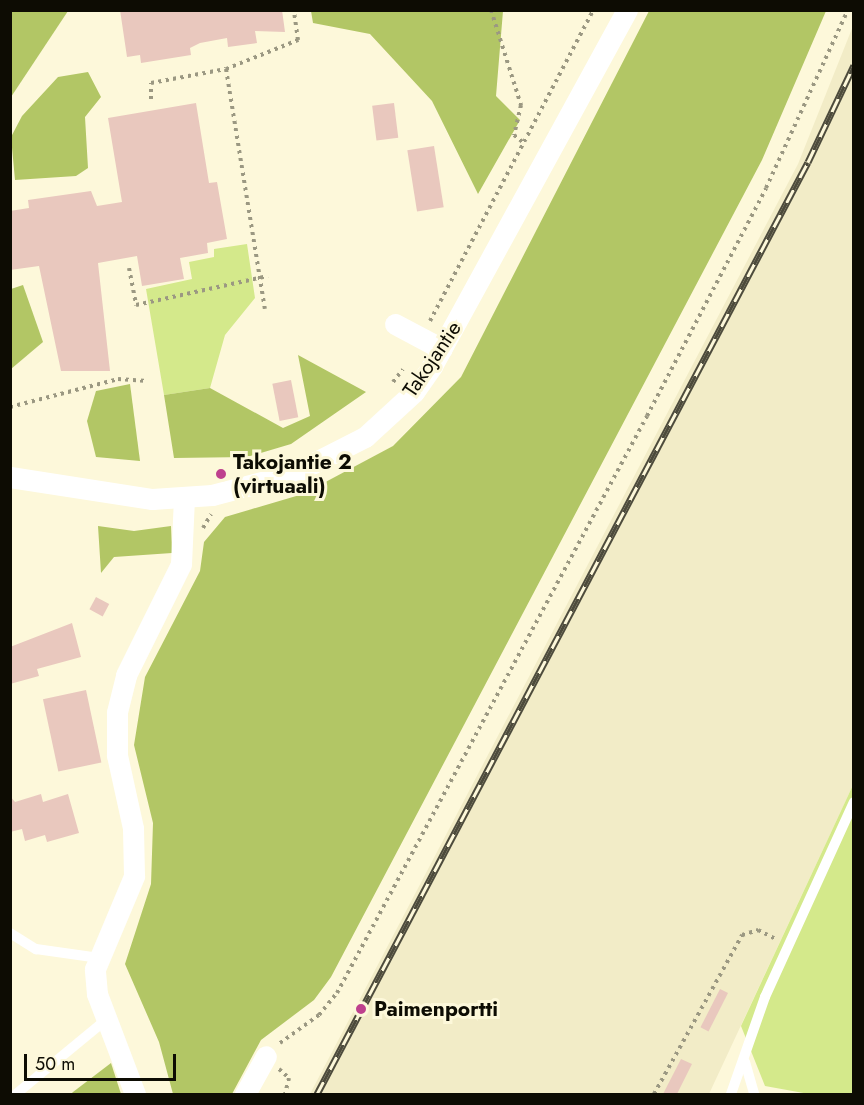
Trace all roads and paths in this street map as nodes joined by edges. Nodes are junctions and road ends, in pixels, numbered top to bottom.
1 (294, 10) edge
2 (491, 10) edge
3 (593, 10) edge
4 (627, 10) edge
5 (848, 10) edge
6 (226, 69) junction
7 (151, 99) dead end
8 (524, 143) junction
9 (129, 268) dead end
10 (268, 276) dead end
11 (260, 278) junction
12 (265, 309) dead end
13 (395, 324) dead end
14 (421, 338) junction
15 (442, 349) junction
16 (144, 381) dead end
17 (384, 391) dead end
18 (10, 407) edge
19 (10, 477) edge
20 (212, 495) junction
21 (184, 498) junction
22 (200, 536) dead end
23 (854, 802) edge
24 (10, 933) edge
25 (788, 945) junction
26 (99, 958) junction
27 (107, 1019) junction
28 (266, 1056) joint
29 (745, 1062) junction
30 (16, 1095) edge
31 (135, 1095) edge
32 (245, 1095) edge
33 (654, 1095) edge
34 (731, 1095) edge
35 (754, 1095) edge

1 - 6 path
2 - 8 path
3 - 8 path
4 - 15 street, Takojantie
5 - 28 path
6 - 7 path
6 - 11 path
8 - 14 path
9 - 11 path
10 - 11 path
11 - 12 path
13 - 14 street
14 - 15 street
14 - 17 path
15 - 20 street, Takojantie
16 - 18 path
19 - 21 street, Takojantie
20 - 21 street, Takojantie
20 - 22 path
21 - 26 street
23 - 25 lane
24 - 26 lane
25 - 29 lane
25 - 33 path
26 - 27 street
27 - 30 lane
27 - 31 street
28 - 32 street
29 - 34 lane
29 - 35 lane

